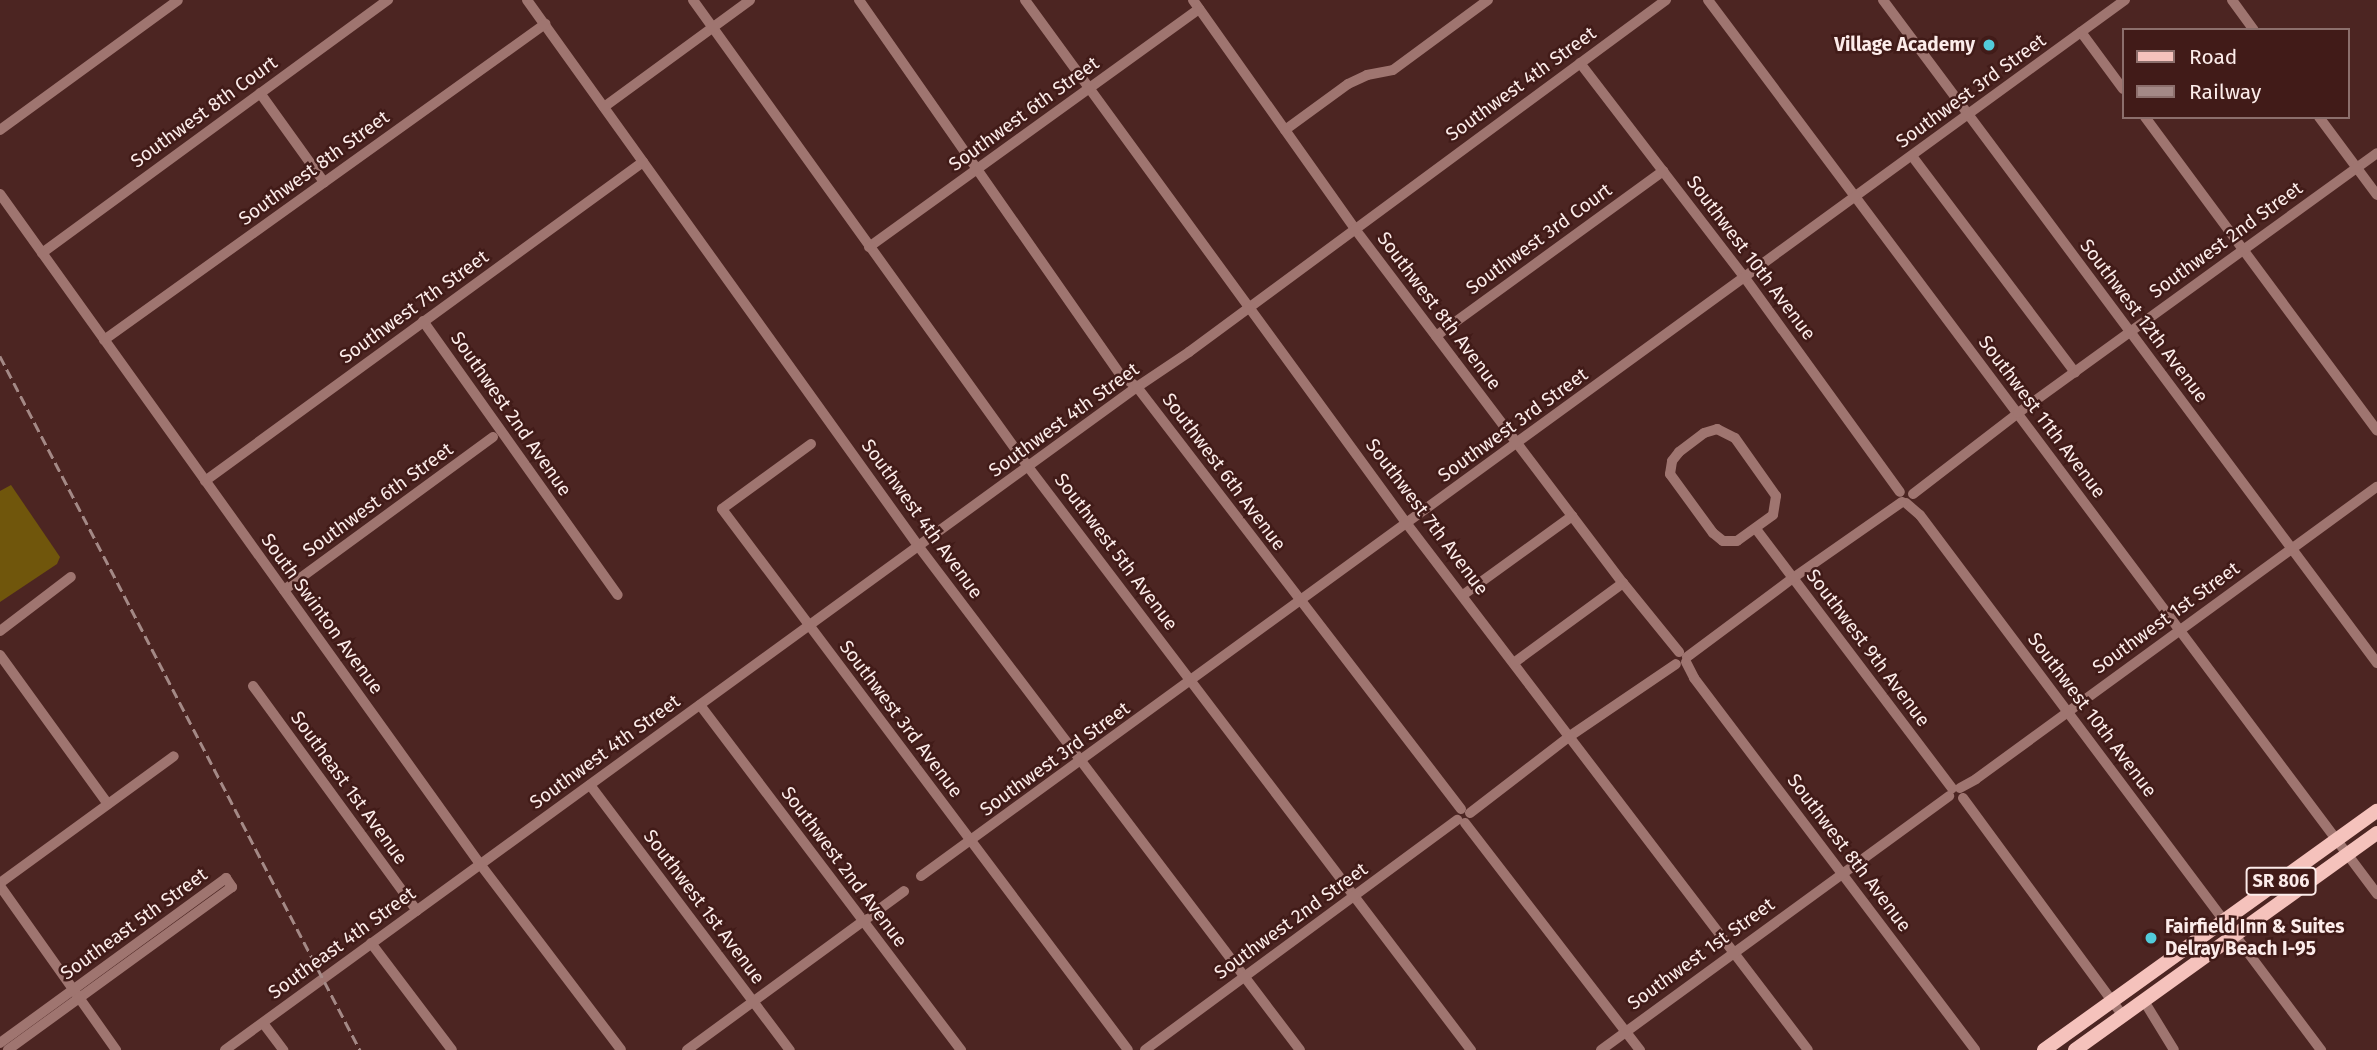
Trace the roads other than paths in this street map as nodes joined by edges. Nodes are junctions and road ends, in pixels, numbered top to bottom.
1 (178, 0) edge
2 (388, 0) edge
3 (527, 0) edge
4 (693, 0) edge
5 (750, 0) edge
6 (859, 0) edge
7 (1026, 0) edge
8 (1488, 0) edge
9 (1666, 0) edge
10 (1708, 0) edge
11 (1883, 0) edge
12 (2125, 0) edge
13 (2232, 0) edge
14 (1196, 4) edge
15 (1471, 5) edge
16 (545, 24) junction
17 (713, 27) junction
18 (2253, 28) edge
19 (2081, 32) junction
20 (1580, 62) junction
21 (1088, 88) junction
22 (2122, 88) edge
23 (260, 93) junction
24 (604, 107) junction
25 (1968, 114) junction
26 (2146, 119) edge
27 (2320, 119) edge
28 (0, 130) edge
29 (1285, 130) junction
30 (2377, 153) edge
31 (1912, 156) junction
32 (643, 162) junction
33 (2357, 168) junction
34 (978, 170) junction
35 (1663, 171) junction
36 (324, 182) junction
37 (0, 194) edge
38 (2377, 195) edge
39 (1857, 196) junction
40 (1355, 229) junction
41 (869, 247) junction
42 (2243, 249) junction
43 (42, 253) junction
44 (1745, 278) junction
45 (1248, 306) junction
46 (423, 321) junction
47 (2130, 331) junction
48 (1436, 336) junction
49 (104, 340) junction
50 (2075, 372) junction
51 (1137, 387) junction
52 (2018, 414) junction
53 (2377, 430) edge
54 (493, 438) dead end
55 (811, 444) dead end
56 (1517, 444) junction
57 (1029, 468) junction
58 (205, 481) junction
59 (2377, 486) edge
60 (1906, 496) junction
61 (1572, 516) junction
62 (1408, 524) junction
63 (1756, 529) junction
64 (919, 547) junction
65 (2292, 548) junction
66 (71, 577) dead end
67 (1793, 578) junction
68 (1622, 583) junction
69 (284, 590) junction
70 (1464, 594) junction
71 (618, 595) dead end
72 (1300, 602) junction
73 (809, 626) junction
74 (2180, 630) junction
75 (0, 631) edge
76 (0, 655) edge
77 (1680, 659) junction
78 (1515, 662) junction
79 (2377, 663) edge
80 (1192, 680) junction
81 (253, 686) dead end
82 (700, 705) junction
83 (2067, 712) junction
84 (1570, 736) junction
85 (174, 757) dead end
86 (1081, 762) junction
87 (590, 785) junction
88 (1956, 795) junction
89 (108, 804) junction
90 (2377, 811) edge
91 (1464, 816) junction
92 (2377, 833) edge
93 (2337, 840) junction
94 (971, 841) junction
95 (2348, 854) junction
96 (480, 864) junction
97 (1844, 875) junction
98 (921, 876) dead end
99 (0, 884) edge
100 (904, 891) dead end
101 (2377, 894) edge
102 (1355, 897) junction
103 (417, 911) junction
104 (862, 922) junction
105 (2225, 922) junction
106 (2236, 936) junction
107 (371, 943) junction
108 (1734, 952) junction
109 (1245, 976) junction
110 (76, 994) junction
111 (754, 1001) junction
112 (2112, 1002) junction
113 (2144, 1002) junction
114 (2123, 1016) junction
115 (263, 1023) junction
116 (1626, 1031) junction
117 (0, 1043) edge
118 (8, 1050) edge
119 (116, 1050) edge
120 (225, 1050) edge
121 (283, 1050) edge
122 (452, 1050) edge
123 (621, 1050) edge
124 (687, 1050) edge
125 (790, 1050) edge
126 (961, 1050) edge
127 (1128, 1050) edge
128 (1145, 1050) edge
129 (1300, 1050) edge
130 (1471, 1050) edge
131 (1601, 1050) edge
132 (1640, 1050) edge
133 (1808, 1050) edge
134 (1975, 1050) edge
135 (2044, 1050) edge
136 (2075, 1050) edge
137 (2174, 1050) edge
138 (2321, 1050) edge

1 - 28 street
2 - 23 street, Southwest 8th Court
3 - 16 street, Southwest 4th Avenue
4 - 17 street, Southwest 5th Avenue
5 - 17 street
6 - 34 street, Southwest 6th Avenue
7 - 21 street, Southwest 7th Avenue
8 - 15 street
9 - 20 street, Southwest 4th Street
10 - 39 street, Southwest 11th Avenue
11 - 25 street, Southwest 12th Avenue
12 - 19 street, Southwest 3rd Street
13 - 18 street
14 - 21 street, Southwest 6th Street
14 - 29 street, Southwest 8th Avenue
15 - 29 street
16 - 24 street, Southwest 4th Avenue
16 - 36 street, Southwest 8th Street
17 - 24 street
17 - 41 street, Southwest 5th Avenue
19 - 22 street
19 - 25 street, Southwest 3rd Street
20 - 35 street, Southwest 10th Avenue
20 - 40 street, Southwest 4th Street
21 - 34 street, Southwest 6th Street
21 - 45 street, Southwest 7th Avenue
23 - 36 street
23 - 43 street, Southwest 8th Court
24 - 32 street, Southwest 4th Avenue
25 - 31 street, Southwest 3rd Street
25 - 47 street, Southwest 12th Avenue
26 - 42 street
27 - 33 street
29 - 40 street, Southwest 8th Avenue
30 - 33 street, Southwest 2nd Street
31 - 39 street, Southwest 3rd Street
31 - 50 street
32 - 46 street, Southwest 7th Street
32 - 64 street, Southwest 4th Avenue
33 - 38 street
33 - 42 street, Southwest 2nd Street
34 - 41 street, Southwest 6th Street
34 - 51 street, Southwest 6th Avenue
35 - 44 street, Southwest 10th Avenue
35 - 48 street, Southwest 3rd Court
36 - 49 street, Southwest 8th Street
37 - 43 street, South Swinton Avenue
39 - 44 street, Southwest 3rd Street
39 - 52 street, Southwest 11th Avenue
40 - 45 street, Southwest 4th Street
40 - 48 street, Southwest 8th Avenue
41 - 57 street, Southwest 5th Avenue
42 - 47 street, Southwest 2nd Street
42 - 53 street
43 - 49 street, South Swinton Avenue
44 - 56 street, Southwest 3rd Street
44 - 60 street, Southwest 10th Avenue
45 - 51 street, Southwest 4th Street
45 - 62 street, Southwest 7th Avenue
46 - 58 street, Southwest 7th Street
46 - 71 street, Southwest 2nd Avenue
47 - 50 street, Southwest 2nd Street
47 - 65 street, Southwest 12th Avenue
48 - 56 street, Southwest 8th Avenue
49 - 58 street, South Swinton Avenue
50 - 52 street, Southwest 2nd Street
51 - 57 street, Southwest 4th Street
51 - 72 street, Southwest 6th Avenue
52 - 60 street, Southwest 2nd Street
52 - 74 street, Southwest 11th Avenue
54 - 69 street, Southwest 6th Street
55 - 73 street, Southwest 3rd Avenue
56 - 61 street, Southwest 8th Avenue
56 - 62 street, Southwest 3rd Street
57 - 64 street, Southwest 4th Street
57 - 80 street, Southwest 5th Avenue
58 - 69 street, South Swinton Avenue
59 - 65 street, Southwest 1st Street
60 - 67 street, Southwest 2nd Street
60 - 83 street, Southwest 10th Avenue
61 - 68 street, Southwest 8th Avenue
61 - 70 street
62 - 70 street, Southwest 7th Avenue
62 - 72 street, Southwest 3rd Street
63 - 63 street
63 - 67 street, Southwest 9th Avenue
64 - 73 street, Southwest 4th Street
64 - 86 street, Southwest 4th Avenue
65 - 74 street, Southwest 1st Street
65 - 79 street, Southwest 12th Avenue
66 - 75 street
67 - 77 street, Southwest 2nd Street
67 - 88 street, Southwest 9th Avenue
68 - 77 street, Southwest 8th Avenue
68 - 78 street
69 - 96 street, South Swinton Avenue
70 - 78 street, Southwest 7th Avenue
72 - 80 street, Southwest 3rd Street
72 - 91 street, Southwest 6th Avenue
73 - 82 street, Southwest 4th Street
73 - 94 street, Southwest 3rd Avenue
74 - 83 street, Southwest 1st Street
74 - 93 street, Southwest 11th Avenue
76 - 89 street
77 - 84 street, Southwest 2nd Street
77 - 97 street, Southwest 8th Avenue
78 - 84 street, Southwest 7th Avenue
80 - 86 street, Southwest 3rd Street
80 - 102 street, Southwest 5th Avenue
81 - 103 street, Southeast 1st Avenue
82 - 87 street, Southwest 4th Street
82 - 104 street, Southwest 2nd Avenue
83 - 88 street, Southwest 1st Street
83 - 105 street, Southwest 10th Avenue
84 - 91 street, Southwest 2nd Street
84 - 108 street, Southwest 7th Avenue
85 - 89 street
86 - 94 street, Southwest 3rd Street
86 - 109 street, Southwest 4th Avenue
87 - 96 street, Southwest 4th Street
87 - 111 street, Southwest 1st Avenue
88 - 97 street, Southwest 1st Street
88 - 112 street, Southwest 9th Avenue
89 - 99 street
90 - 93 main road, SR 806
91 - 102 street, Southwest 2nd Street
91 - 116 street, Southwest 6th Avenue
92 - 95 main road, SR 806
93 - 95 street, Southwest 11th Avenue
93 - 105 main road, SR 806
94 - 98 street, Southwest 3rd Street
94 - 127 street, Southwest 3rd Avenue
95 - 101 street, Southwest 11th Avenue
95 - 106 main road, SR 806
96 - 103 street, Southeast 4th Street
96 - 123 street, South Swinton Avenue
97 - 108 street, Southwest 1st Street
97 - 134 street, Southwest 8th Avenue
99 - 110 street
100 - 104 street
102 - 109 street, Southwest 2nd Street
102 - 130 street, Southwest 5th Avenue
103 - 107 street, Southeast 4th Street
104 - 111 street
104 - 126 street, Southwest 2nd Avenue
105 - 106 street, Southwest 10th Avenue
105 - 112 main road, SR 806
106 - 113 main road, SR 806
106 - 138 street, Southwest 10th Avenue
107 - 115 street, Southeast 4th Street
107 - 122 street
108 - 116 street, Southwest 1st Street
108 - 133 street, Southwest 7th Avenue
109 - 128 street, Southwest 2nd Street
109 - 129 street, Southwest 4th Avenue
110 - 110 street, Southeast 5th Street
110 - 117 street, Southeast 5th Street
110 - 118 street, Southeast 5th Street
110 - 119 street
111 - 124 street
111 - 125 street, Southwest 1st Avenue
112 - 114 street, Southwest 9th Avenue
112 - 135 main road, SR 806
113 - 114 main road, SR 806
113 - 137 street
114 - 136 main road, SR 806
115 - 120 street, Southeast 4th Street
115 - 121 street
116 - 131 street, Southwest 1st Street
116 - 132 street, Southwest 6th Avenue

